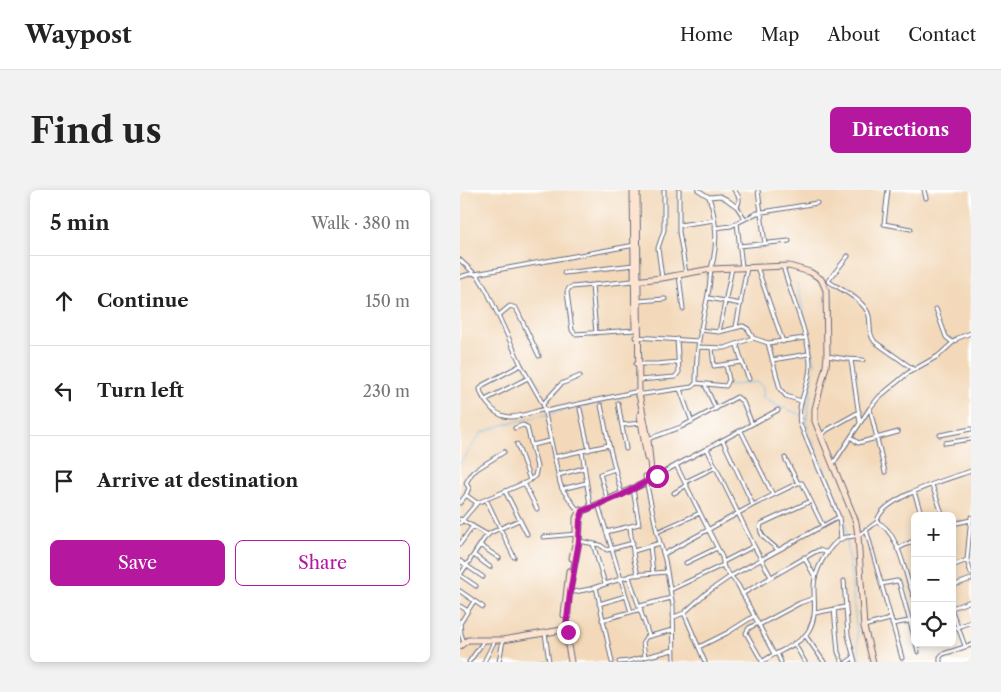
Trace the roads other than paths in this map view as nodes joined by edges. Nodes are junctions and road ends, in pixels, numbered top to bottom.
1 (633, 190) edge
2 (637, 190) edge
3 (664, 190) edge
4 (679, 190) edge
5 (698, 190) edge
6 (719, 190) edge
7 (734, 190) edge
8 (758, 190) edge
9 (888, 190) edge
10 (924, 190) edge
11 (720, 196) junction
12 (709, 197) junction
13 (926, 198) dead end
14 (817, 203) dead end
15 (736, 207) junction
16 (761, 212) junction
17 (745, 219) junction
18 (715, 220) junction
19 (737, 223) junction
20 (679, 225) junction
21 (716, 228) junction
22 (911, 229) dead end
23 (789, 242) dead end
24 (765, 244) junction
25 (636, 245) junction
26 (739, 246) junction
27 (848, 256) dead end
28 (460, 260) edge
29 (635, 261) junction
30 (757, 266) junction
31 (786, 266) junction
32 (732, 267) junction
33 (744, 267) junction
34 (711, 269) junction
35 (564, 272) dead end
36 (686, 273) junction
37 (475, 274) junction
38 (678, 274) junction
39 (460, 277) edge
40 (662, 278) junction
41 (636, 281) junction
42 (826, 283) junction
43 (592, 285) junction
44 (708, 298) junction
45 (665, 299) dead end
46 (638, 301) junction
47 (725, 302) junction
48 (741, 304) junction
49 (683, 309) dead end
50 (936, 309) dead end
51 (498, 316) junction
52 (736, 327) junction
53 (700, 330) junction
54 (719, 332) junction
55 (596, 333) junction
56 (971, 334) edge
57 (636, 335) junction
58 (753, 338) junction
59 (805, 338) junction
60 (677, 339) junction
61 (699, 341) junction
62 (783, 342) junction
63 (952, 342) junction
64 (768, 343) junction
65 (737, 345) junction
66 (698, 347) junction
67 (712, 348) junction
68 (808, 354) junction
69 (539, 356) dead end
70 (827, 356) junction
71 (772, 360) junction
72 (851, 360) junction
73 (863, 360) dead end
74 (679, 362) junction
75 (742, 362) junction
76 (637, 364) junction
77 (521, 365) junction
78 (726, 365) junction
79 (913, 369) junction
80 (580, 376) dead end
81 (528, 378) junction
82 (749, 379) dead end
83 (639, 380) junction
84 (696, 383) junction
85 (705, 385) junction
86 (680, 389) junction
87 (638, 393) junction
88 (485, 400) junction
89 (801, 401) junction
90 (618, 403) dead end
91 (543, 404) junction
92 (601, 405) dead end
93 (870, 408) junction
94 (580, 409) dead end
95 (716, 409) junction
96 (545, 410) junction
97 (778, 410) dead end
98 (858, 412) junction
99 (692, 422) junction
100 (641, 423) junction
101 (860, 423) junction
102 (752, 424) junction
103 (622, 425) junction
104 (515, 428) dead end
105 (971, 429) edge
106 (742, 431) junction
107 (898, 432) dead end
108 (940, 435) dead end
109 (821, 436) junction
110 (851, 437) junction
111 (877, 438) junction
112 (971, 438) edge
113 (648, 439) junction
114 (550, 441) junction
115 (723, 441) junction
116 (944, 443) dead end
117 (517, 444) dead end
118 (532, 445) junction
119 (609, 445) junction
120 (626, 449) dead end
121 (707, 449) junction
122 (589, 450) junction
123 (582, 451) junction
124 (504, 452) dead end
125 (554, 457) junction
126 (785, 458) dead end
127 (676, 465) junction
128 (832, 465) junction
129 (716, 467) junction
130 (584, 468) junction
131 (615, 469) junction
132 (971, 471) edge
133 (885, 472) dead end
134 (558, 475) junction
135 (647, 479) junction
136 (530, 480) junction
137 (524, 483) junction
138 (586, 483) junction
139 (798, 483) junction
140 (686, 484) junction
141 (932, 485) junction
142 (562, 489) junction
143 (633, 489) junction
144 (505, 491) junction
145 (621, 492) junction
146 (914, 492) junction
147 (674, 493) dead end
148 (466, 494) junction
149 (773, 495) junction
150 (607, 498) junction
151 (486, 499) junction
152 (811, 501) junction
153 (460, 503) edge
154 (477, 503) junction
155 (598, 504) junction
156 (590, 505) junction
157 (753, 505) junction
158 (537, 509) dead end
159 (579, 512) junction
160 (921, 512) edge
161 (942, 512) edge
162 (700, 513) junction
163 (738, 514) junction
164 (838, 518) junction
165 (971, 519) edge
166 (519, 520) junction
167 (461, 521) edge
168 (877, 522) junction
169 (956, 523) edge
170 (473, 526) junction
171 (823, 526) junction
172 (630, 527) junction
173 (500, 528) junction
174 (970, 528) edge
175 (866, 529) junction
176 (709, 530) junction
177 (606, 532) junction
178 (657, 532) junction
179 (527, 534) dead end
180 (577, 534) junction
181 (488, 535) junction
182 (857, 536) junction
183 (544, 537) dead end
184 (843, 538) junction
185 (578, 541) junction
186 (911, 542) edge
187 (633, 543) junction
188 (660, 543) junction
189 (460, 544) edge
190 (593, 544) junction
191 (480, 545) junction
192 (969, 545) edge
193 (650, 546) junction
194 (754, 546) junction
195 (717, 548) junction
196 (897, 549) junction
197 (611, 550) junction
198 (778, 550) junction
199 (634, 551) junction
200 (828, 552) junction
201 (664, 554) junction
202 (474, 556) junction
203 (514, 557) dead end
204 (499, 558) dead end
205 (804, 558) junction
206 (761, 560) junction
207 (967, 560) junction
208 (460, 561) edge
209 (686, 563) dead end
210 (723, 563) junction
211 (956, 564) edge
212 (467, 566) junction
213 (490, 567) dead end
214 (666, 572) junction
215 (653, 573) junction
216 (971, 573) edge
217 (638, 575) junction
218 (629, 576) junction
219 (731, 576) junction
220 (771, 576) junction
221 (483, 577) dead end
222 (815, 577) junction
223 (621, 579) junction
224 (971, 579) edge
225 (844, 581) dead end
226 (909, 583) joint
227 (605, 584) junction
228 (881, 584) junction
229 (956, 585) edge
230 (476, 586) dead end
231 (596, 587) junction
232 (911, 588) edge
233 (670, 590) junction
234 (460, 591) edge
235 (570, 593) junction
236 (742, 594) junction
237 (626, 596) junction
238 (671, 598) junction
239 (814, 598) junction
240 (474, 601) junction
241 (971, 601) edge
242 (599, 604) junction
243 (460, 606) edge
244 (483, 607) dead end
245 (846, 607) junction
246 (641, 608) junction
247 (956, 608) edge
248 (834, 609) junction
249 (468, 611) junction
250 (631, 612) junction
251 (684, 613) junction
252 (815, 613) junction
253 (754, 616) junction
254 (674, 617) junction
255 (890, 619) junction
256 (602, 620) junction
257 (910, 621) junction
258 (956, 621) edge
259 (460, 622) edge
260 (971, 622) edge
261 (758, 624) junction
262 (892, 624) junction
263 (911, 625) edge
264 (864, 627) junction
265 (958, 627) junction
266 (565, 630) junction
267 (673, 630) junction
268 (545, 633) junction
269 (460, 634) edge
270 (805, 635) junction
271 (649, 636) junction
272 (484, 640) junction
273 (494, 640) junction
274 (503, 640) junction
275 (794, 643) junction
276 (462, 644) edge
277 (971, 645) edge
278 (965, 646) junction
279 (699, 647) junction
280 (916, 647) edge
281 (673, 650) junction
282 (918, 652) dead end
283 (775, 653) junction
284 (645, 657) junction
285 (902, 658) dead end
286 (854, 660) edge
287 (469, 662) edge
288 (484, 662) edge
289 (498, 662) edge
290 (540, 662) edge
291 (549, 662) edge
292 (571, 662) edge
293 (612, 662) edge
294 (619, 662) edge
295 (629, 662) edge
296 (674, 662) edge
297 (704, 662) edge
298 (762, 662) edge
299 (781, 662) edge
300 (805, 662) edge
301 (824, 662) edge
302 (842, 662) edge
303 (847, 662) edge
304 (873, 662) edge
305 (940, 662) edge

1 - 25 street
2 - 25 street
3 - 40 street
4 - 20 street
5 - 12 street
6 - 11 street
7 - 15 street
8 - 16 street
9 - 22 street
10 - 13 street
11 - 12 street
11 - 15 street
12 - 18 street
14 - 16 street
15 - 17 street
16 - 17 street
16 - 24 street
17 - 19 street
18 - 20 street
18 - 21 street
19 - 21 street
19 - 26 street
20 - 36 street
21 - 34 street
23 - 24 street
24 - 26 street
25 - 29 street
25 - 37 street
26 - 33 street
27 - 42 street
28 - 37 street
29 - 35 street
29 - 41 street
30 - 31 street
30 - 33 street
30 - 62 street
31 - 42 street
31 - 59 street
32 - 33 street
32 - 34 street
32 - 47 street
33 - 48 street
34 - 36 street
34 - 44 street
36 - 38 street
37 - 39 street
37 - 51 street
38 - 40 street
38 - 49 street
40 - 41 street
41 - 43 street
41 - 46 street
41 - 57 street
42 - 70 street
42 - 79 street
43 - 55 street
43 - 55 street
44 - 47 street
44 - 53 street
45 - 46 street
46 - 57 street
47 - 48 street
47 - 54 street
48 - 52 street
50 - 63 street
51 - 69 street
51 - 77 street
52 - 54 street
52 - 58 street
53 - 54 street
53 - 61 street
55 - 57 street
56 - 63 street
57 - 60 street
57 - 76 street
58 - 64 street
58 - 65 street
59 - 62 street
59 - 68 street
60 - 61 street
60 - 74 street
61 - 66 street
62 - 64 street
63 - 79 street
64 - 71 street
65 - 67 street
65 - 75 street
66 - 67 street
66 - 84 street
67 - 78 street
68 - 71 street
68 - 89 street
70 - 72 street
70 - 109 street
71 - 89 street
72 - 73 street
72 - 98 street
74 - 76 street
74 - 83 street
75 - 78 street
75 - 82 street
76 - 83 street
76 - 87 street
77 - 81 street
77 - 88 street
78 - 85 street
79 - 93 street
80 - 91 street
81 - 88 street
81 - 91 street
83 - 87 street
84 - 85 street
84 - 86 street
85 - 95 street
86 - 87 street
86 - 99 street
87 - 96 street
87 - 100 street
87 - 113 street
88 - 96 street
89 - 164 street
90 - 103 street
91 - 96 street
92 - 119 street
93 - 101 street
93 - 111 street
94 - 122 street
95 - 99 street
95 - 102 street
96 - 114 street
97 - 102 street
98 - 101 street
98 - 109 street
99 - 113 street
100 - 103 street
100 - 135 street
101 - 110 street
102 - 106 street
103 - 120 street
104 - 118 street
105 - 108 street
106 - 115 street
106 - 149 street
107 - 111 street
109 - 128 street
110 - 111 street
110 - 128 street
111 - 133 street
112 - 116 street
113 - 135 street
114 - 118 street
114 - 125 street
115 - 121 street
115 - 157 street
117 - 136 street
118 - 136 street
119 - 122 street
119 - 131 street
121 - 127 street
121 - 129 street
122 - 123 street
123 - 125 street
123 - 130 street
124 - 148 street
125 - 134 street
126 - 139 street
127 - 135 street
127 - 140 street
128 - 182 street
129 - 140 street
129 - 163 street
130 - 134 street
130 - 138 street
131 - 145 street
131 - 150 street
132 - 141 street
134 - 142 street
135 - 143 street
135 - 145 street
135 - 178 street
136 - 137 street
137 - 144 street
137 - 158 street
138 - 142 street
138 - 156 street
139 - 149 street
139 - 152 street
140 - 147 street
140 - 162 street
141 - 146 street
141 - 161 street
142 - 159 street
143 - 155 street
143 - 172 street
144 - 151 street
144 - 166 street
145 - 150 street
146 - 160 street
146 - 168 street
148 - 153 street
148 - 154 street
149 - 157 street
150 - 156 street
151 - 154 street
151 - 173 street
152 - 171 street
152 - 198 street
154 - 167 street
155 - 177 street
155 - 185 street
156 - 159 street
157 - 163 street
159 - 180 street
162 - 176 street
162 - 178 street
163 - 176 street
163 - 194 street
164 - 171 street
164 - 184 street
165 - 169 street
165 - 174 street
166 - 173 street
166 - 179 street
167 - 170 street
168 - 175 street
168 - 196 street
170 - 181 street
170 - 189 street
171 - 198 street
172 - 177 street
172 - 187 street
173 - 181 street
173 - 203 street
174 - 192 street
175 - 182 street
175 - 228 street
176 - 195 street
176 - 201 street
177 - 197 street
178 - 188 street
180 - 183 street
180 - 185 street
181 - 191 street
182 - 184 street
182 - 264 street
184 - 200 street
185 - 190 street
185 - 235 street
185 - 266 street
186 - 196 street
187 - 197 street
187 - 199 street
188 - 193 street
188 - 201 street
190 - 197 street
190 - 227 street
191 - 202 street
191 - 204 street
192 - 207 street
193 - 199 street
193 - 215 street
194 - 206 street
194 - 210 street
195 - 209 street
195 - 210 street
196 - 226 street
197 - 223 street
198 - 206 street
199 - 217 street
200 - 205 street
200 - 222 street
201 - 214 street
202 - 212 street
202 - 213 street
205 - 220 street
205 - 222 street
206 - 219 street
206 - 220 street
207 - 211 street
207 - 216 street
208 - 212 street
210 - 219 street
210 - 233 street
212 - 221 street
212 - 230 street
214 - 215 street
214 - 233 street
215 - 217 street
217 - 218 street
218 - 223 street
218 - 246 street
219 - 236 street
219 - 251 street
220 - 236 street
222 - 239 street
223 - 227 street
223 - 237 street
224 - 229 street
225 - 245 street
226 - 232 street
227 - 231 street
228 - 255 street
228 - 257 street
231 - 235 street
231 - 242 street
233 - 238 street
234 - 240 street
235 - 266 street
236 - 253 street
237 - 242 street
237 - 250 street
238 - 246 street
238 - 254 street
239 - 252 street
239 - 261 street
240 - 244 street
240 - 249 street
241 - 247 street
242 - 256 street
243 - 249 street
245 - 248 street
245 - 286 street
246 - 250 street
246 - 271 street
248 - 252 street
248 - 302 street
249 - 259 street
250 - 256 street
251 - 254 street
251 - 279 street
252 - 270 street
253 - 261 street
253 - 279 street
254 - 267 street
255 - 262 street
255 - 264 street
256 - 293 street
257 - 262 street
257 - 263 street
258 - 265 street
259 - 269 street
260 - 265 street
261 - 283 street
261 - 298 street
262 - 285 street
264 - 304 street
265 - 278 street
266 - 268 street
266 - 292 street
267 - 271 street
267 - 281 street
268 - 274 street
268 - 291 street
269 - 276 street
270 - 275 street
270 - 301 street
271 - 284 street
272 - 273 street
272 - 276 street
272 - 287 street
273 - 274 street
273 - 288 street
274 - 289 street
275 - 283 street
275 - 300 street
277 - 278 street
278 - 305 street
279 - 297 street
280 - 282 street
281 - 284 street
281 - 296 street
283 - 298 street
283 - 299 street
284 - 295 street
286 - 303 street
290 - 291 street
294 - 295 street

